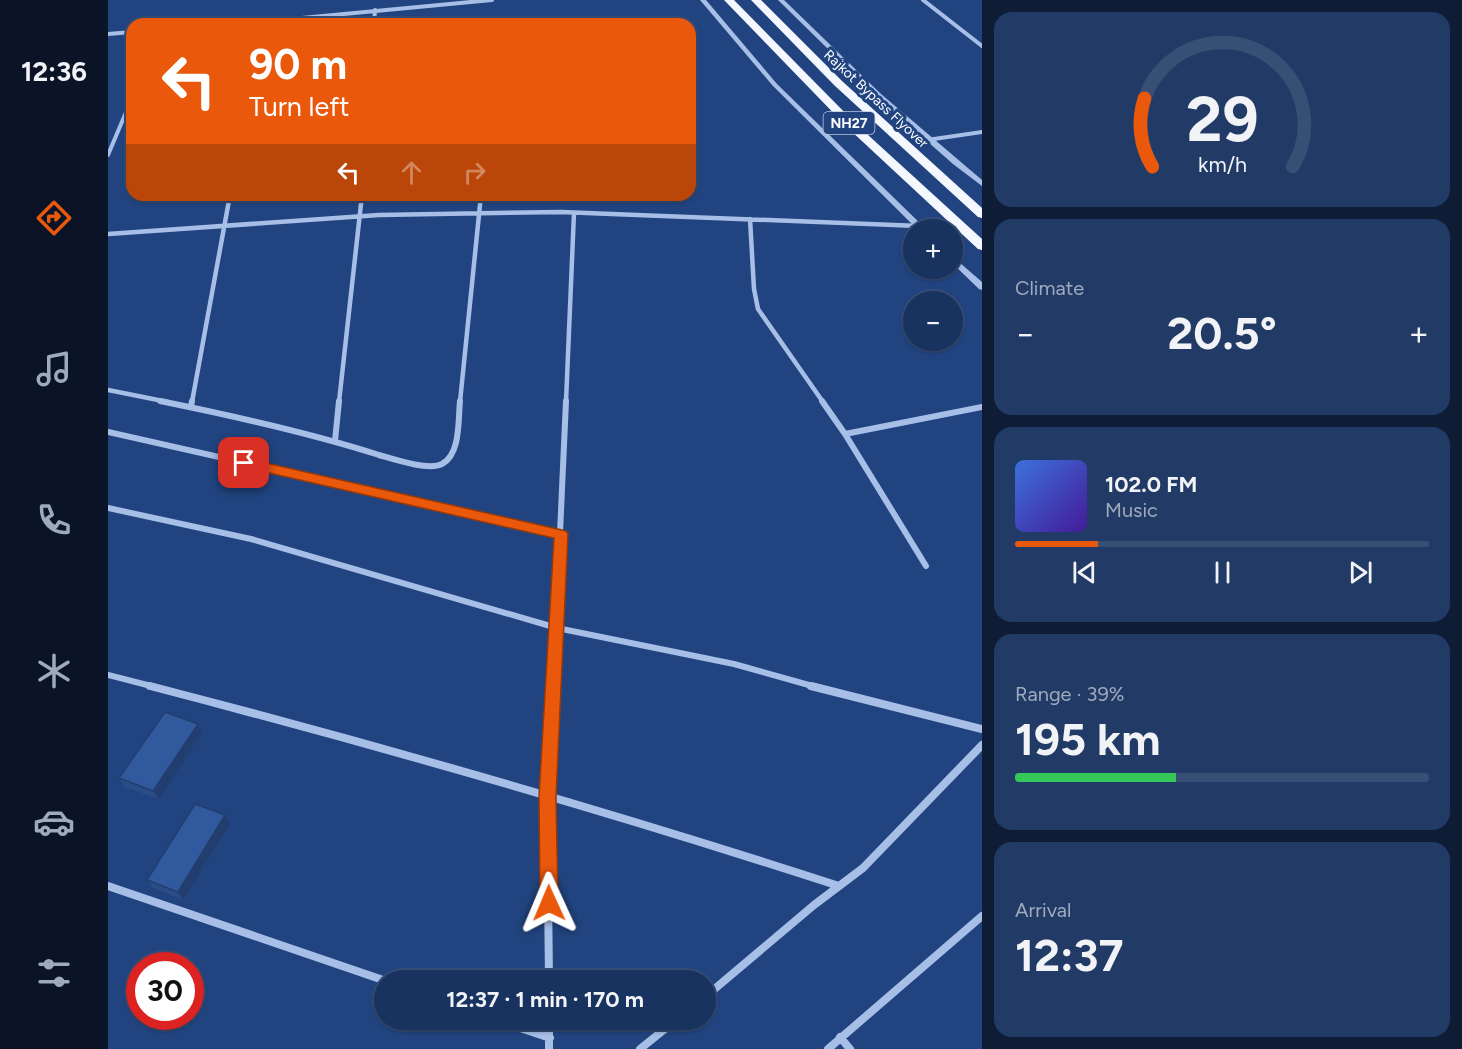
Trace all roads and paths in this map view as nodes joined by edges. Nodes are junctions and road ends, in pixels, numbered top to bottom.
1 (492, 0) edge
2 (703, 0) edge
3 (729, 0) edge
4 (756, 0) edge
5 (782, 0) edge
6 (924, 0) edge
7 (375, 10) junction
8 (304, 18) edge
9 (374, 18) edge
10 (126, 32) edge
11 (108, 34) edge
12 (982, 46) edge
13 (126, 112) edge
14 (982, 132) edge
15 (927, 140) junction
16 (108, 155) edge
17 (982, 184) edge
18 (229, 201) edge
19 (362, 201) edge
20 (481, 201) edge
21 (481, 213) junction
22 (574, 213) junction
23 (982, 214) edge
24 (361, 216) junction
25 (750, 219) junction
26 (912, 219) edge
27 (224, 226) junction
28 (903, 227) edge
29 (108, 234) edge
30 (982, 246) edge
31 (963, 269) edge
32 (982, 287) edge
33 (108, 390) edge
34 (191, 406) junction
35 (982, 407) edge
36 (108, 432) edge
37 (845, 434) junction
38 (335, 441) junction
39 (111, 509) edge
40 (108, 518) edge
41 (561, 534) junction
42 (926, 566) dead end
43 (557, 628) junction
44 (108, 675) edge
45 (982, 729) edge
46 (982, 745) edge
47 (547, 797) junction
48 (108, 886) edge
49 (839, 886) junction
50 (982, 916) edge
51 (549, 970) edge
52 (374, 977) edge
53 (716, 988) edge
54 (526, 1030) edge
55 (549, 1030) edge
56 (664, 1030) edge
57 (840, 1037) junction
58 (549, 1038) junction
59 (549, 1049) edge
60 (640, 1049) edge
61 (828, 1049) edge
62 (850, 1049) edge

1 - 7 street
2 - 26 street
3 - 30 highway, NH27
4 - 23 highway, Rajkot Bypass Flyover / NH27
5 - 15 street
6 - 12 street
7 - 8 street
7 - 9 street
10 - 11 street
13 - 16 street
14 - 15 street
15 - 17 street
18 - 27 street
19 - 24 street
20 - 21 street
21 - 22 street
21 - 24 street
21 - 38 street
22 - 25 street
22 - 41 street
24 - 27 street
24 - 38 street
25 - 28 street
25 - 37 street
27 - 29 street
27 - 34 street
31 - 32 street
33 - 34 street
34 - 38 street
35 - 37 street
36 - 41 street
37 - 42 street
39 - 40 street
39 - 43 street
41 - 43 street
43 - 45 street
43 - 47 street
44 - 47 street
46 - 49 street
47 - 49 street
47 - 51 street
48 - 52 street
49 - 53 street
50 - 57 street
54 - 58 street
55 - 58 street
56 - 60 street
57 - 61 street
57 - 62 street
58 - 59 street

